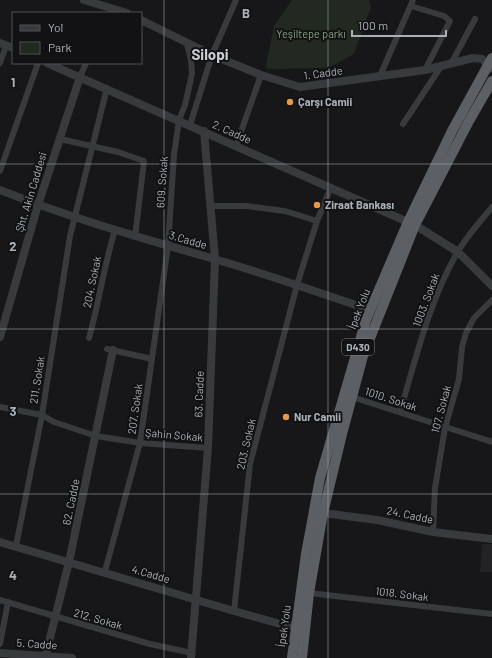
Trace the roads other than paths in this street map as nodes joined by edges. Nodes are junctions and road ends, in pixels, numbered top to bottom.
1 (84, 0) edge
2 (236, 0) edge
3 (104, 2) edge
4 (412, 3) edge
5 (125, 12) edge
6 (475, 19) dead end
7 (142, 21) edge
8 (187, 44) junction
9 (6, 46) edge
10 (212, 54) junction
11 (452, 62) junction
12 (0, 63) edge
13 (491, 63) edge
14 (38, 64) edge
15 (49, 64) edge
16 (86, 64) edge
17 (442, 65) junction
18 (425, 70) junction
19 (261, 75) junction
20 (380, 76) junction
21 (80, 77) junction
22 (492, 81) edge
23 (107, 88) junction
24 (179, 120) junction
25 (403, 124) dead end
26 (190, 125) junction
27 (204, 131) junction
28 (60, 139) junction
29 (236, 146) junction
30 (93, 147) junction
31 (0, 170) edge
32 (331, 187) junction
33 (0, 190) edge
34 (38, 205) junction
35 (211, 206) junction
36 (492, 207) edge
37 (75, 217) junction
38 (317, 221) junction
39 (412, 224) junction
40 (115, 230) junction
41 (135, 237) junction
42 (168, 246) junction
43 (458, 252) junction
44 (215, 259) junction
45 (297, 286) junction
46 (492, 286) edge
47 (492, 300) edge
48 (370, 310) junction
49 (0, 337) edge
50 (89, 338) dead end
51 (110, 350) joint
52 (152, 359) junction
53 (352, 397) junction
54 (0, 407) edge
55 (400, 412) junction
56 (42, 415) junction
57 (445, 428) junction
58 (96, 436) junction
59 (492, 442) edge
60 (140, 443) junction
61 (208, 448) junction
62 (323, 513) junction
63 (432, 532) junction
64 (492, 539) edge
65 (0, 542) edge
66 (16, 546) junction
67 (69, 562) junction
68 (105, 571) junction
69 (309, 593) junction
70 (197, 599) junction
71 (0, 600) edge
72 (8, 602) junction
73 (234, 611) junction
74 (492, 614) edge
75 (57, 617) junction
76 (296, 626) junction
77 (0, 644) edge
78 (3, 655) edge
79 (192, 656) edge
80 (46, 657) edge
81 (72, 658) edge
82 (292, 658) edge
83 (302, 658) edge

1 - 3 street
2 - 10 street
3 - 5 street
4 - 18 street
4 - 20 street
6 - 11 street
7 - 8 street, 1. Cadde
8 - 10 street, 1. Cadde
8 - 24 street, 609. Sokak
9 - 12 street
10 - 19 street, 1. Cadde
10 - 26 street
11 - 13 street, 1. Cadde
11 - 17 street, 1. Cadde
13 - 39 highway, İpek Yolu / D430
14 - 31 street
15 - 21 street, 2. Cadde
16 - 21 street
17 - 18 street, 1. Cadde
17 - 25 street
18 - 20 street, 1. Cadde
19 - 20 street, 1. Cadde
19 - 29 street
21 - 23 street, 2. Cadde
21 - 28 street, Şht. Akin Caddesi
22 - 39 highway, D430
23 - 24 street, 2. Cadde
23 - 30 street, 211. Sokak
24 - 26 street, 2. Cadde
24 - 42 street, 609. Sokak
26 - 27 street, 2. Cadde
27 - 29 street, 2. Cadde
27 - 35 street, 63. Cadde
28 - 30 street
28 - 34 street, Şht. Akin Caddesi
29 - 32 street, 2. Cadde
30 - 37 street, 211. Sokak
30 - 41 street
32 - 38 street, 203. Sokak
32 - 39 street, 2. Cadde
33 - 34 street, 3.Cadde
34 - 37 street, 3.Cadde
34 - 49 street, Şht. Akin Caddesi
35 - 38 street
35 - 44 street, 63. Cadde
36 - 43 street, 1003. Sokak
37 - 40 street, 3.Cadde
37 - 56 street, 211. Sokak
38 - 45 street, 203. Sokak
39 - 43 street, 2. Cadde
39 - 48 highway, İpek Yolu / D430
39 - 53 highway, D430
40 - 41 street, 3.Cadde
40 - 50 street, 204. Sokak
41 - 42 street, 3.Cadde
42 - 44 street, 3.Cadde
42 - 52 street, 207. Sokak
43 - 46 street, 2. Cadde
43 - 55 street, 1003. Sokak
44 - 45 street, 3.Cadde
44 - 61 street, 63. Cadde
45 - 48 street, 3.Cadde
45 - 73 street, 203. Sokak
47 - 57 street, 107. Sokak
48 - 76 highway, İpek Yolu / D430
51 - 52 street
51 - 58 street, 62. Cadde
52 - 60 street, 207. Sokak
53 - 55 street, 1010. Sokak
53 - 62 highway, D430
54 - 56 street, Şahin Sokak
55 - 57 street, 1010. Sokak
56 - 58 street, Şahin Sokak
56 - 66 street, 211. Sokak
57 - 59 street, 1010. Sokak
57 - 63 street, 107. Sokak
58 - 60 street, Şahin Sokak
58 - 67 street, 62. Cadde
60 - 61 street, Şahin Sokak
60 - 68 street, 207. Sokak
61 - 70 street, 63. Cadde
62 - 63 street, 24. Cadde
62 - 69 highway, D430
63 - 64 street, 24. Cadde
65 - 66 street, 4.Cadde
66 - 67 street, 4.Cadde
67 - 68 street, 4.Cadde
67 - 75 street, 62. Cadde
68 - 70 street, 4.Cadde
69 - 74 street, 1018. Sokak
69 - 83 highway, D430
70 - 73 street, 4.Cadde
70 - 79 street, 63. Cadde
71 - 72 street, 212. Sokak
72 - 75 street, 212. Sokak
72 - 77 street
73 - 76 street, 4.Cadde
75 - 79 street, 212. Sokak
75 - 80 street, 62. Cadde
76 - 82 highway, İpek Yolu / D430
78 - 80 street, 5. Cadde
80 - 81 street, 5. Cadde

